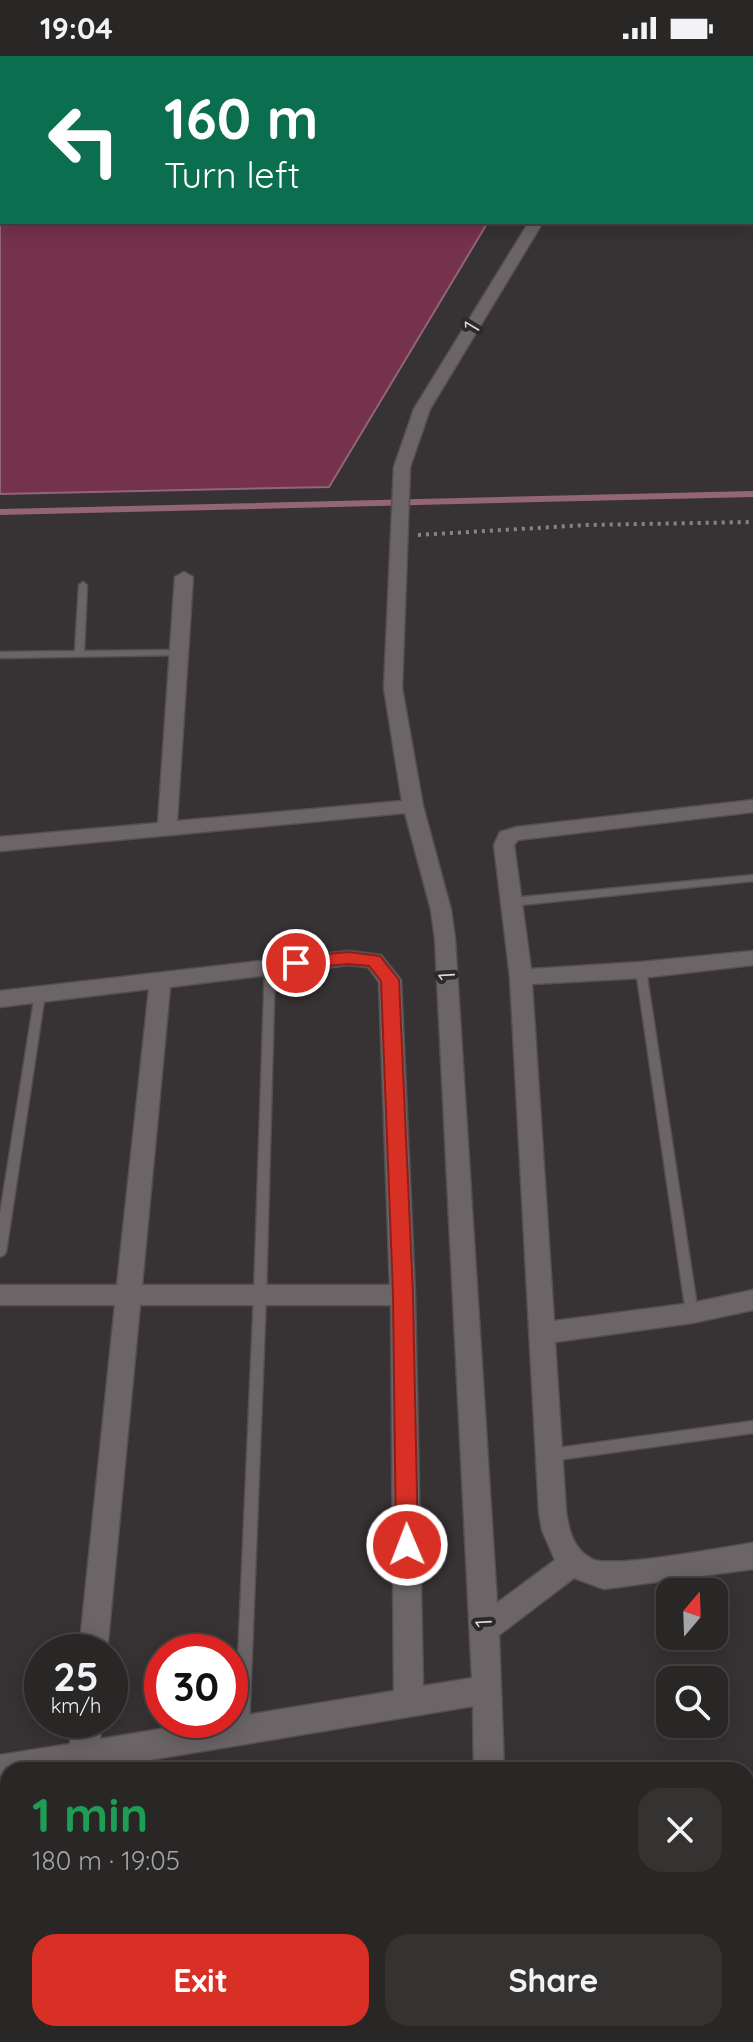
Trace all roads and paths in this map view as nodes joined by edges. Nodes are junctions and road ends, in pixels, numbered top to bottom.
1 (535, 224) edge
2 (753, 522) edge
3 (397, 536) junction
4 (184, 577) dead end
5 (83, 585) dead end
6 (179, 653) junction
7 (79, 654) junction
8 (0, 655) edge
9 (413, 806) junction
10 (753, 806) edge
11 (167, 829) junction
12 (0, 844) edge
13 (753, 878) edge
14 (511, 902) junction
15 (753, 958) edge
16 (270, 965) junction
17 (641, 970) junction
18 (521, 977) junction
19 (160, 982) junction
20 (40, 994) junction
21 (0, 999) edge
22 (0, 1252) edge
23 (0, 1295) edge
24 (129, 1295) junction
25 (260, 1295) junction
26 (403, 1295) junction
27 (753, 1300) edge
28 (692, 1313) junction
29 (543, 1333) junction
30 (753, 1427) edge
31 (549, 1455) junction
32 (753, 1556) edge
33 (571, 1564) junction
34 (485, 1629) junction
35 (95, 1634) edge
36 (246, 1634) edge
37 (487, 1690) junction
38 (409, 1702) junction
39 (248, 1728) edge
40 (85, 1738) edge
41 (189, 1738) edge
42 (83, 1756) junction
43 (47, 1762) edge
44 (489, 1762) edge

1 - 3 street, 1
2 - 3 path
3 - 9 street, 1
4 - 6 street
5 - 7 lane
6 - 7 lane
6 - 11 street
7 - 8 lane
9 - 11 street
9 - 34 street, 1
10 - 14 street
11 - 12 street
13 - 14 lane
14 - 18 street
15 - 17 street
16 - 19 street
16 - 25 lane
16 - 26 street
17 - 18 street
17 - 28 lane
18 - 29 street
19 - 20 street
19 - 24 street
20 - 21 street
20 - 22 lane
23 - 24 street
24 - 25 street
24 - 35 street
25 - 26 street
25 - 36 lane
26 - 38 street
27 - 28 street
28 - 29 street
29 - 31 street
30 - 31 lane
31 - 33 street
32 - 33 street
33 - 34 street
34 - 37 street, 1
37 - 38 street
37 - 44 street, 1
38 - 39 street
40 - 42 street
41 - 42 street
42 - 43 street

